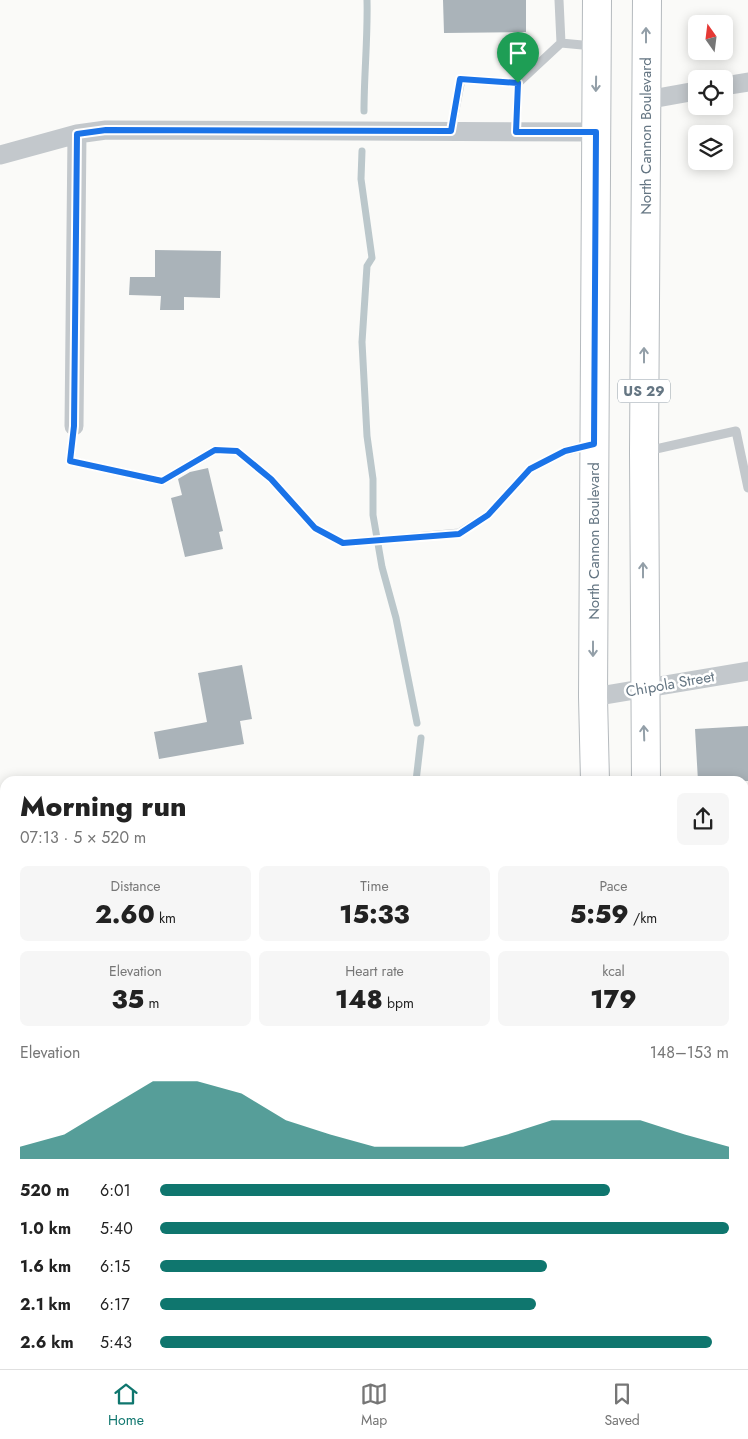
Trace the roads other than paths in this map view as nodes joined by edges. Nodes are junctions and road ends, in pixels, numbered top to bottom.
1 (559, 0) edge
2 (597, 0) edge
3 (647, 0) edge
4 (562, 43) junction
5 (597, 46) junction
6 (748, 82) edge
7 (518, 83) junction
8 (733, 84) edge
9 (688, 92) edge
10 (646, 100) junction
11 (451, 131) junction
12 (516, 132) junction
13 (596, 132) junction
14 (77, 134) junction
15 (0, 155) edge
16 (74, 426) joint
17 (594, 444) junction
18 (644, 452) junction
19 (748, 488) edge
20 (748, 671) edge
21 (643, 689) junction
22 (593, 697) junction
23 (595, 776) edge
24 (646, 776) edge

1 - 4 lane
2 - 5 main road, North Cannon Boulevard
10 -> 3 main road, North Cannon Boulevard / US 29
4 - 5 lane
4 - 7 lane
5 -> 13 main road, North Cannon Boulevard
6 - 8 street
7 - 11 lane
7 - 12 lane
9 - 10 street
18 -> 10 main road, North Cannon Boulevard / US 29
11 - 12 street
11 - 14 street
12 - 13 street
13 - 17 main road, North Cannon Boulevard
14 - 15 street
14 - 16 street
16 - 17 lane
17 -> 22 main road, North Cannon Boulevard
18 - 19 lane
21 -> 18 main road, North Cannon Boulevard / US 29
20 - 21 street, Chipola Street
21 - 22 street, Chipola Street
24 -> 21 main road, North Cannon Boulevard / US 29
22 - 23 main road, North Cannon Boulevard

